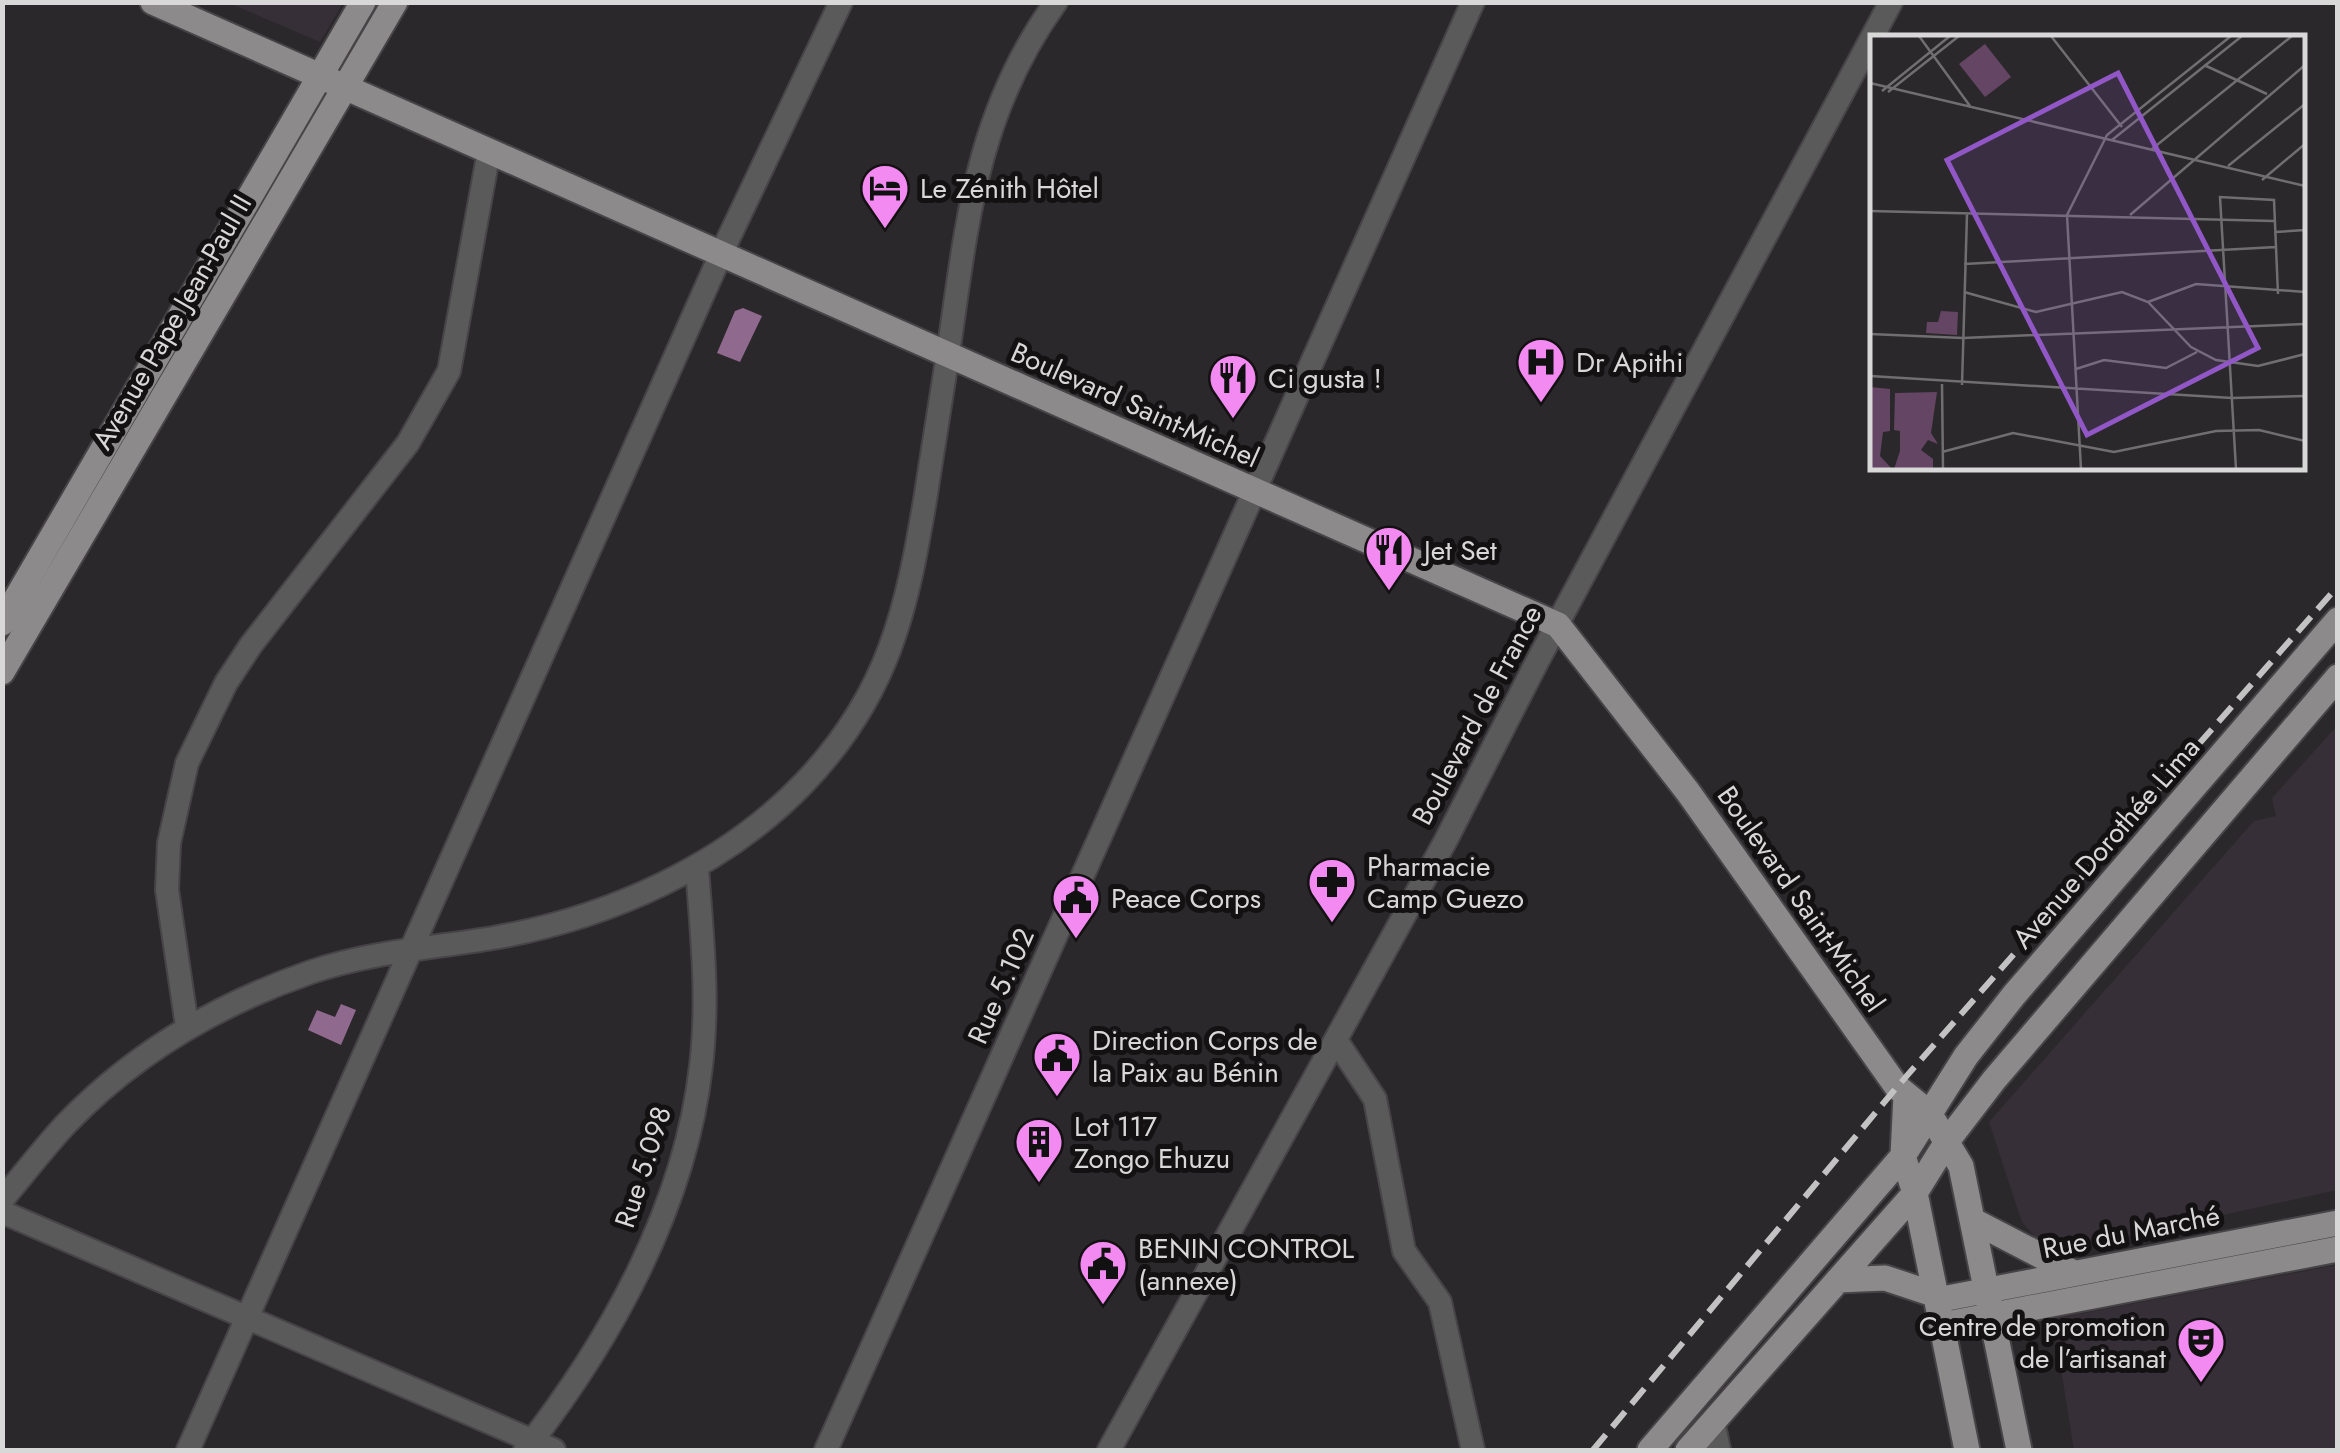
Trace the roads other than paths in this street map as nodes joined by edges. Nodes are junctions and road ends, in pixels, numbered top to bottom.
1 (153, 2) edge
2 (363, 2) edge
3 (395, 2) edge
4 (841, 2) edge
5 (1056, 2) edge
6 (1473, 2) edge
7 (1891, 2) edge
8 (1873, 35) edge
9 (1870, 41) edge
10 (318, 76) junction
11 (344, 87) junction
12 (489, 151) junction
13 (721, 254) junction
14 (948, 354) junction
15 (1257, 491) junction
16 (2338, 620) edge
17 (2, 623) edge
18 (1558, 625) junction
19 (2, 672) edge
20 (2338, 677) edge
21 (697, 868) junction
22 (413, 950) junction
23 (186, 1026) junction
24 (1336, 1040) junction
25 (1906, 1095) junction
26 (1928, 1113) junction
27 (1948, 1140) junction
28 (1903, 1156) junction
29 (1915, 1193) junction
30 (2, 1200) edge
31 (2, 1212) edge
32 (1972, 1220) junction
33 (2338, 1223) edge
34 (2338, 1249) edge
35 (2074, 1273) junction
36 (1838, 1280) junction
37 (1989, 1302) junction
38 (1938, 1307) junction
39 (248, 1319) junction
40 (1713, 1421) junction
41 (537, 1447) edge
42 (188, 1450) edge
43 (826, 1450) edge
44 (1109, 1450) edge
45 (1474, 1450) edge
46 (1650, 1450) edge
47 (1688, 1450) edge
48 (1719, 1450) edge
49 (1968, 1450) edge
50 (2019, 1450) edge

1 - 10 main road, Boulevard Saint-Michel
2 - 10 main road, Avenue Pape Jean-Paul II
3 - 11 main road, Avenue Pape Jean-Paul II
4 - 13 street
5 - 14 street
6 - 15 street, Rue 5.102
7 - 8 street, Boulevard de France
9 - 18 street, Boulevard de France
10 - 11 main road, Boulevard Saint-Michel
10 - 17 main road, Avenue Pape Jean-Paul II
11 - 12 main road, Boulevard Saint-Michel
11 - 19 main road, Avenue Pape Jean-Paul II
12 - 13 main road, Boulevard Saint-Michel
12 - 23 street
13 - 14 main road, Boulevard Saint-Michel
13 - 22 street
14 - 15 main road, Boulevard Saint-Michel
14 - 21 street
15 - 18 main road, Boulevard Saint-Michel
15 - 43 street, Rue 5.102
16 - 26 main road, Avenue Dorothée Lima
18 - 24 street, Boulevard de France
18 - 25 main road, Boulevard Saint-Michel
20 - 27 main road
21 - 22 street
21 - 41 street, Rue 5.098
22 - 23 street
22 - 39 street
23 - 30 street
24 - 44 street, Boulevard de France
24 - 45 street
25 - 26 main road, Boulevard Saint-Michel
25 - 28 main road
26 - 27 main road, Boulevard Saint-Michel
26 - 28 main road, Avenue Dorothée Lima
27 - 29 main road
27 - 32 main road, Boulevard Saint-Michel
28 - 29 main road
28 - 46 main road, Avenue Dorothée Lima
29 - 36 main road
29 - 38 main road
31 - 39 street
32 - 35 main road
32 - 37 main road, Boulevard Saint-Michel
33 - 35 main road, Rue du Marché
34 - 37 main road, Rue du Marché
35 - 37 main road, Rue du Marché
36 - 38 main road
36 - 40 main road
37 - 38 main road, Rue du Marché
37 - 50 main road, Boulevard Saint-Michel
38 - 49 main road
39 - 41 street
39 - 42 street
40 - 47 main road
40 - 48 street

